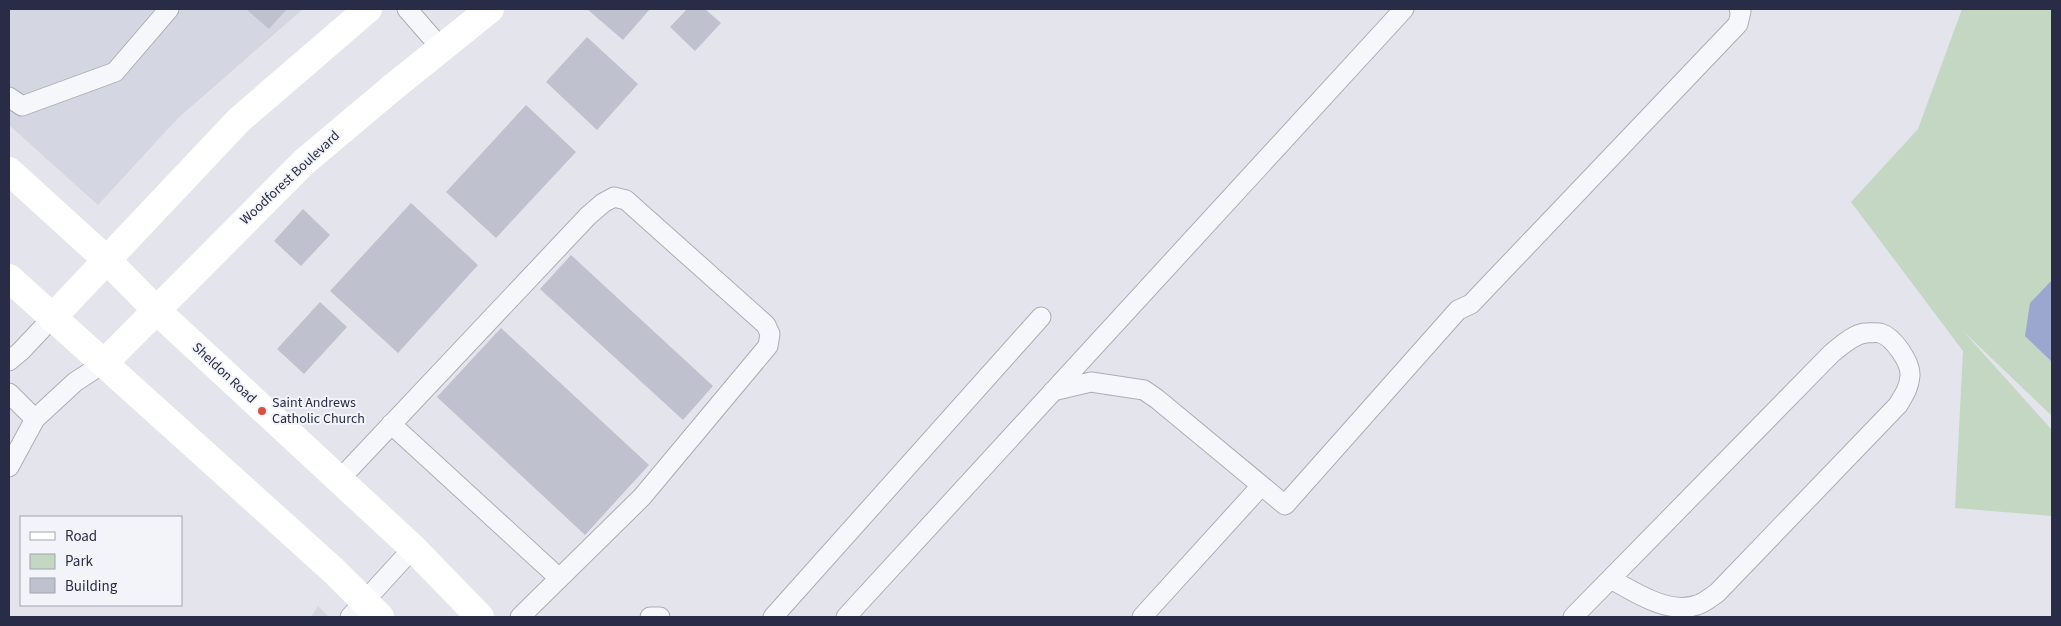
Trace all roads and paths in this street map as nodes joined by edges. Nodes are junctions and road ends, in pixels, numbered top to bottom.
1 (169, 9) edge
2 (368, 9) edge
3 (406, 9) edge
4 (490, 9) edge
5 (1404, 9) edge
6 (1739, 9) edge
7 (441, 48) junction
8 (9, 97) edge
9 (9, 171) edge
10 (108, 260) junction
11 (9, 278) edge
12 (156, 310) junction
13 (52, 318) junction
14 (1041, 318) dead end
15 (9, 361) edge
16 (104, 363) junction
17 (1053, 391) junction
18 (9, 393) edge
19 (34, 419) junction
20 (391, 424) junction
21 (9, 467) edge
22 (339, 480) junction
23 (1261, 486) junction
24 (413, 548) junction
25 (559, 578) junction
26 (1611, 579) junction
27 (365, 612) edge
28 (1578, 615) edge
29 (480, 617) edge
30 (520, 617) edge
31 (650, 617) edge
32 (660, 617) edge
33 (773, 617) edge
34 (846, 617) edge
35 (1142, 617) edge

1 - 8 lane
2 - 10 main road
3 - 7 lane
4 - 7 main road, Woodforest Boulevard
5 - 17 lane
6 - 23 lane
7 - 12 main road, Woodforest Boulevard
9 - 10 main road, Sheldon Road
10 - 12 main road, Sheldon Road
10 - 13 main road
11 - 13 main road
12 - 16 main road, Woodforest Boulevard
12 - 22 main road, Sheldon Road
13 - 15 lane
13 - 16 main road
14 - 33 lane
16 - 19 lane
16 - 27 main road
17 - 23 lane
17 - 34 lane
18 - 19 lane
19 - 21 lane
20 - 22 lane
20 - 25 lane
20 - 25 lane
22 - 24 main road, Sheldon Road
23 - 35 lane
24 - 27 lane
24 - 29 main road, Sheldon Road
25 - 30 lane
26 - 26 lane
26 - 28 lane
31 - 32 lane

